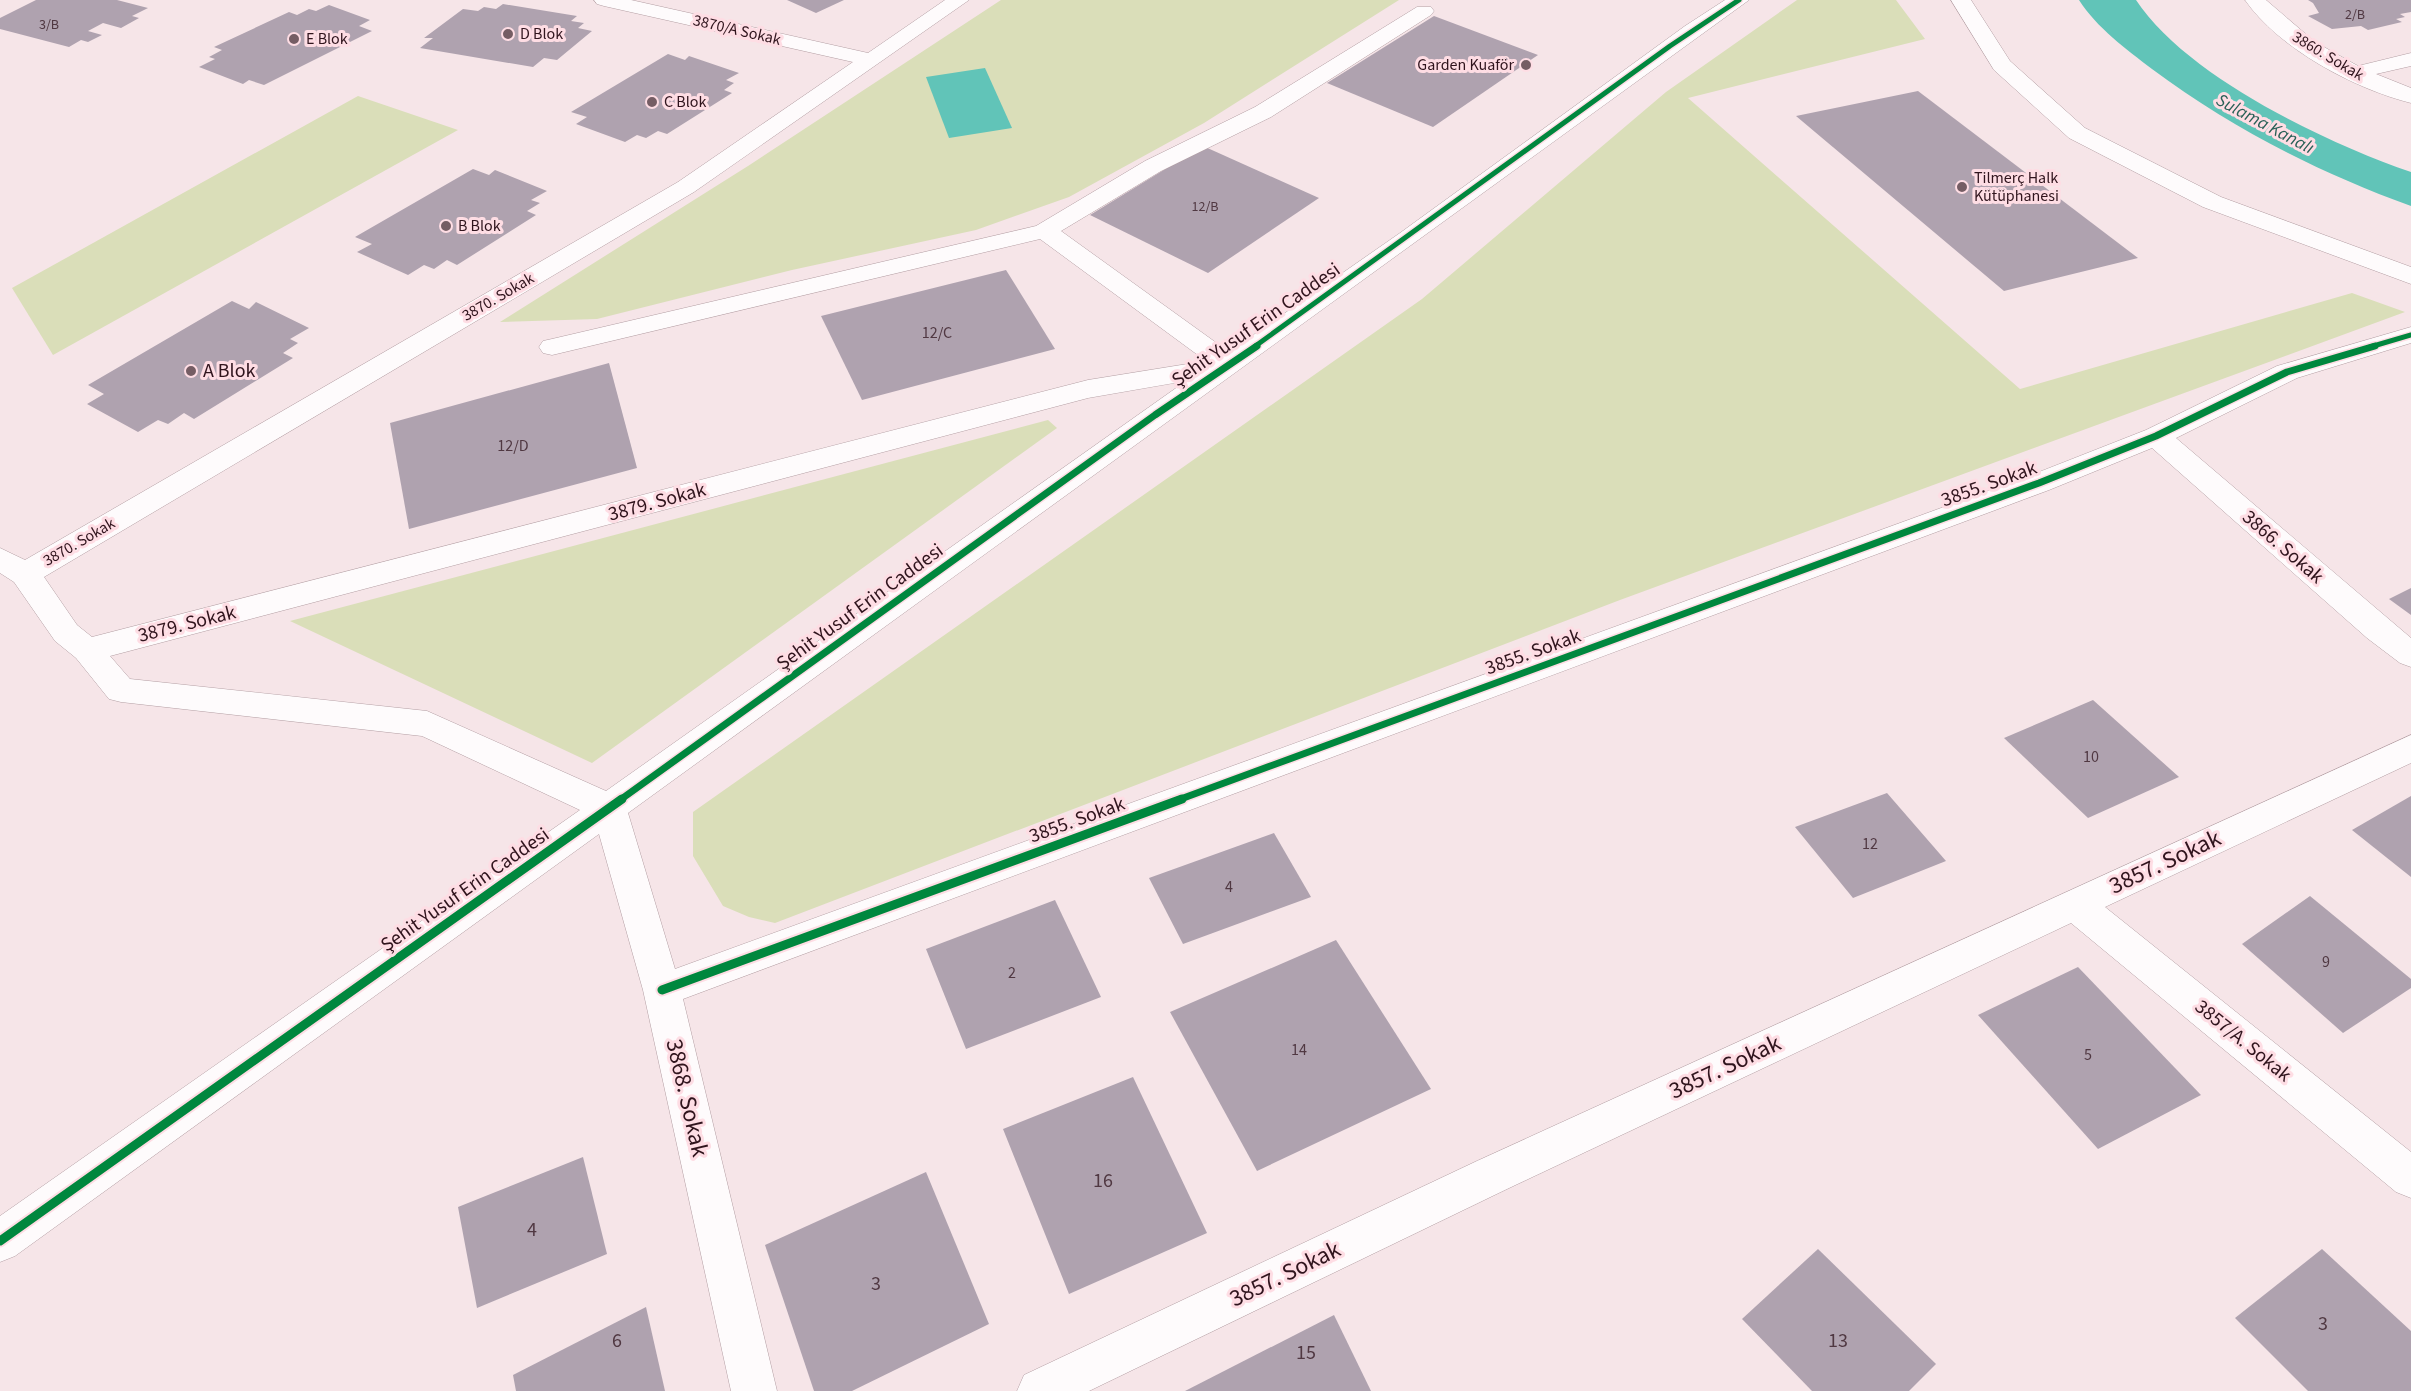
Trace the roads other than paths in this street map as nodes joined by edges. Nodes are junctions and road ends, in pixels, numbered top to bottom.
1 (604, 0) edge
2 (960, 0) edge
3 (1739, 0) edge
4 (1961, 0) edge
5 (2255, 0) edge
6 (1424, 11) dead end
7 (2411, 59) edge
8 (871, 60) junction
9 (2352, 74) junction
10 (2411, 96) edge
11 (1044, 231) junction
12 (2411, 276) edge
13 (2411, 335) edge
14 (552, 347) dead end
15 (1230, 366) junction
16 (2156, 436) junction
17 (12, 566) edge
18 (87, 650) junction
19 (2411, 655) edge
20 (2411, 748) edge
21 (609, 808) junction
22 (2074, 904) junction
23 (662, 990) junction
24 (2411, 1178) edge
25 (0, 1241) edge
26 (754, 1391) edge
27 (1040, 1391) edge

1 - 8 street, 3870/A Sokak
2 - 8 street, 3870. Sokak
3 - 15 street, Şehit Yusuf Erin Caddesi
4 - 12 street
5 - 9 street, 3860. Sokak
6 - 11 street
7 - 9 street
8 - 17 street, 3870. Sokak
9 - 10 street, 3860. Sokak
11 - 14 street
11 - 15 street
13 - 16 street, 3855. Sokak
15 - 18 street, 3879. Sokak
15 - 21 street, Şehit Yusuf Erin Caddesi
16 - 19 street, 3866. Sokak
16 - 23 street, 3855. Sokak
17 - 18 street
18 - 21 street
20 - 22 street, 3857. Sokak
21 - 23 street, 3868. Sokak
21 - 25 street, Şehit Yusuf Erin Caddesi
22 - 24 street, 3857/A. Sokak
22 - 27 street, 3857. Sokak
23 - 26 street, 3868. Sokak

